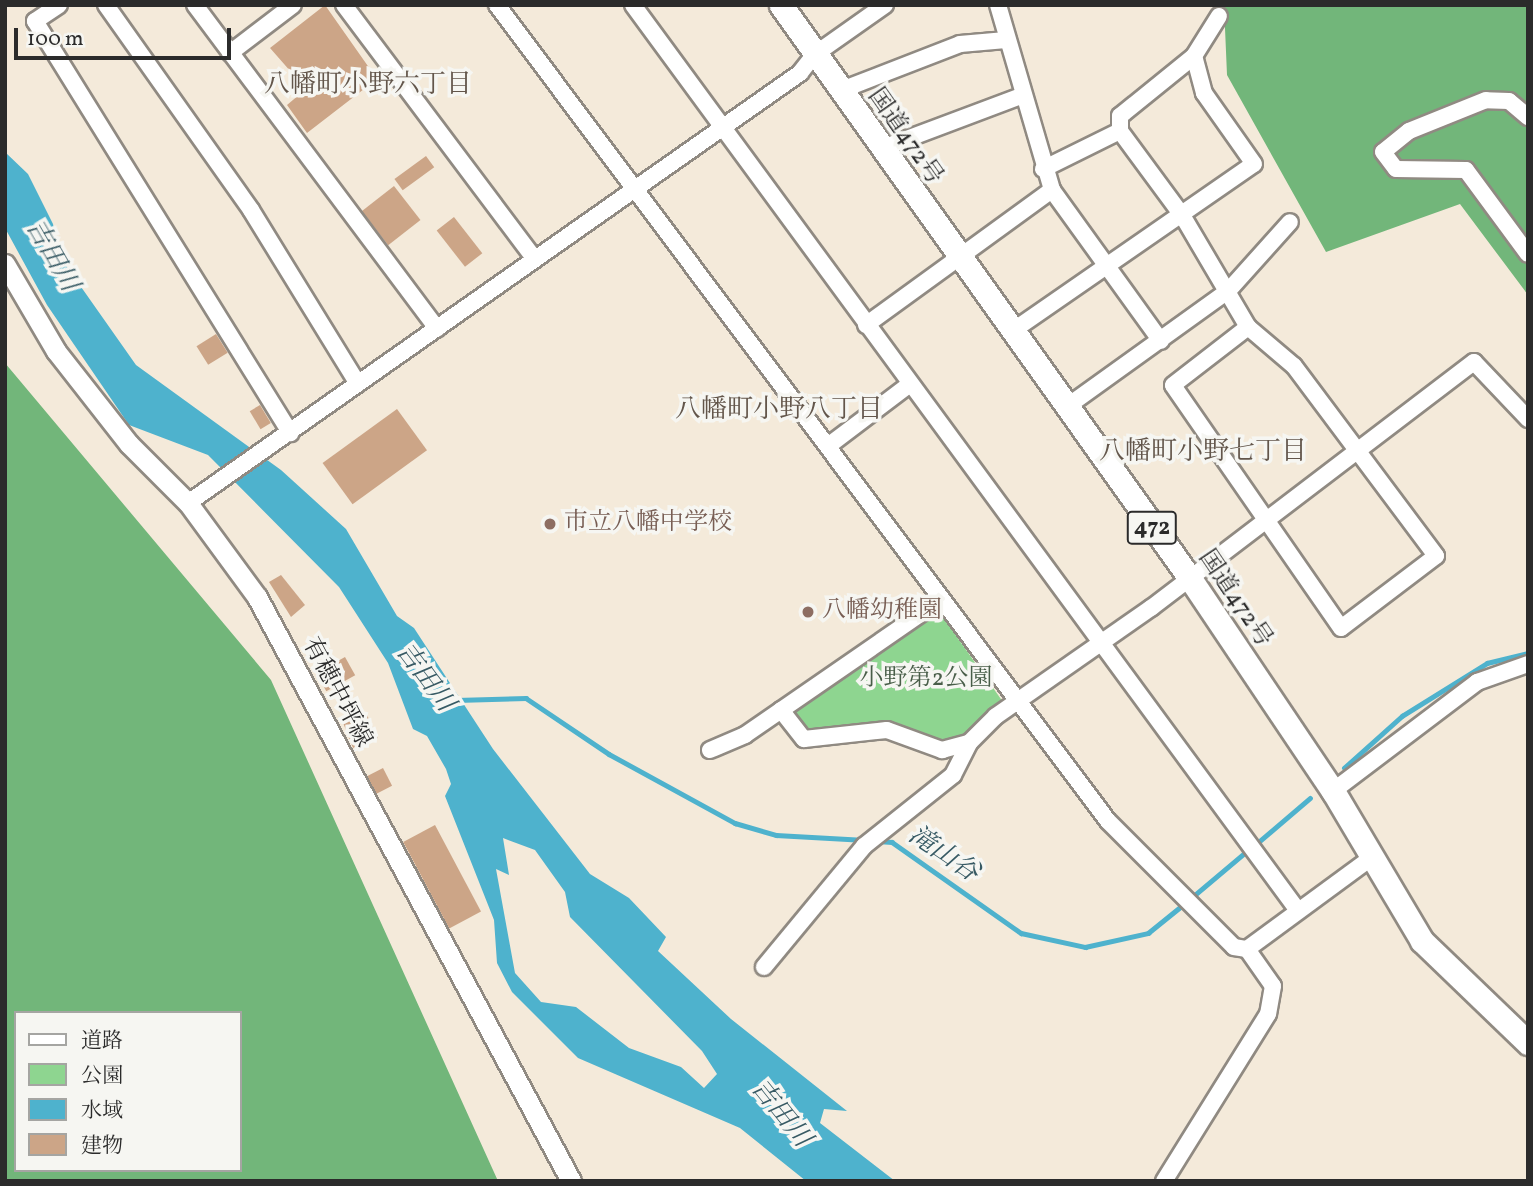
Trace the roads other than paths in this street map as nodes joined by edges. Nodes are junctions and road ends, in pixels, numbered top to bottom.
1 (59, 5) edge
2 (106, 5) edge
3 (195, 5) edge
4 (293, 5) edge
5 (344, 5) edge
6 (497, 5) edge
7 (634, 5) edge
8 (781, 5) edge
9 (885, 5) edge
10 (998, 5) edge
11 (1219, 16) dead end
12 (1006, 40) junction
13 (230, 52) junction
14 (814, 55) junction
15 (1194, 56) junction
16 (839, 91) junction
17 (1021, 96) junction
18 (1528, 117) edge
19 (721, 127) junction
20 (1120, 131) junction
21 (880, 149) junction
22 (1043, 169) junction
23 (634, 188) junction
24 (1052, 190) junction
25 (1182, 215) junction
26 (1290, 222) dead end
27 (1528, 254) edge
28 (957, 258) junction
29 (535, 259) junction
30 (1108, 262) junction
31 (5, 264) edge
32 (1229, 290) junction
33 (866, 325) junction
34 (1248, 327) junction
35 (437, 328) junction
36 (1011, 332) junction
37 (1161, 341) junction
38 (358, 384) junction
39 (910, 384) junction
40 (1065, 408) junction
41 (1528, 419) edge
42 (290, 433) junction
43 (828, 446) junction
44 (1359, 451) junction
45 (193, 500) junction
46 (1265, 520) junction
47 (1189, 577) junction
48 (942, 599) junction
49 (1098, 641) junction
50 (1528, 664) edge
51 (1015, 702) junction
52 (781, 710) junction
53 (969, 743) junction
54 (710, 750) dead end
55 (1333, 791) junction
56 (1371, 858) junction
57 (1296, 908) junction
58 (1247, 949) junction
59 (764, 967) dead end
60 (1528, 1043) edge
61 (572, 1181) edge
62 (1164, 1181) edge

1 - 42 street
2 - 38 street
3 - 13 street
4 - 13 street
5 - 29 street
6 - 23 street
7 - 19 street
8 - 14 highway, 国道472号 / 472
9 - 14 street
10 - 12 street
11 - 15 street
12 - 16 street
12 - 17 street
13 - 35 street
14 - 16 highway, 国道472号 / 472
14 - 19 street
15 - 20 street
15 - 25 street
16 - 21 highway, 国道472号 / 472
17 - 21 street
17 - 22 street
18 - 27 street
19 - 23 street
19 - 33 street
20 - 22 street
20 - 25 street
21 - 28 highway, 国道472号 / 472
22 - 24 street
23 - 29 street
23 - 43 street
24 - 28 street
24 - 30 street
25 - 30 street
25 - 32 street
26 - 32 street
28 - 33 street
28 - 36 highway, 国道472号 / 472
29 - 35 street
30 - 36 street
30 - 37 street
31 - 45 main road, 有穂中坪線
32 - 34 street
32 - 37 street
33 - 39 street
34 - 44 street
34 - 46 street
35 - 38 street
36 - 40 highway, 国道472号 / 472
37 - 40 street
38 - 42 street
39 - 43 street
39 - 49 street
40 - 47 highway, 国道472号 / 472
41 - 44 street
42 - 45 street
43 - 48 street
44 - 46 street
44 - 46 street
45 - 61 main road, 有穂中坪線
46 - 47 street
47 - 49 street
47 - 55 highway, 国道472号 / 472
48 - 51 street
48 - 52 street
49 - 51 street
49 - 57 street
50 - 55 street
51 - 53 street
51 - 58 street
52 - 53 street
52 - 54 street
53 - 59 street
55 - 56 highway, 国道472号 / 472
56 - 57 street
56 - 60 highway, 国道472号 / 472
57 - 58 street
58 - 62 street

